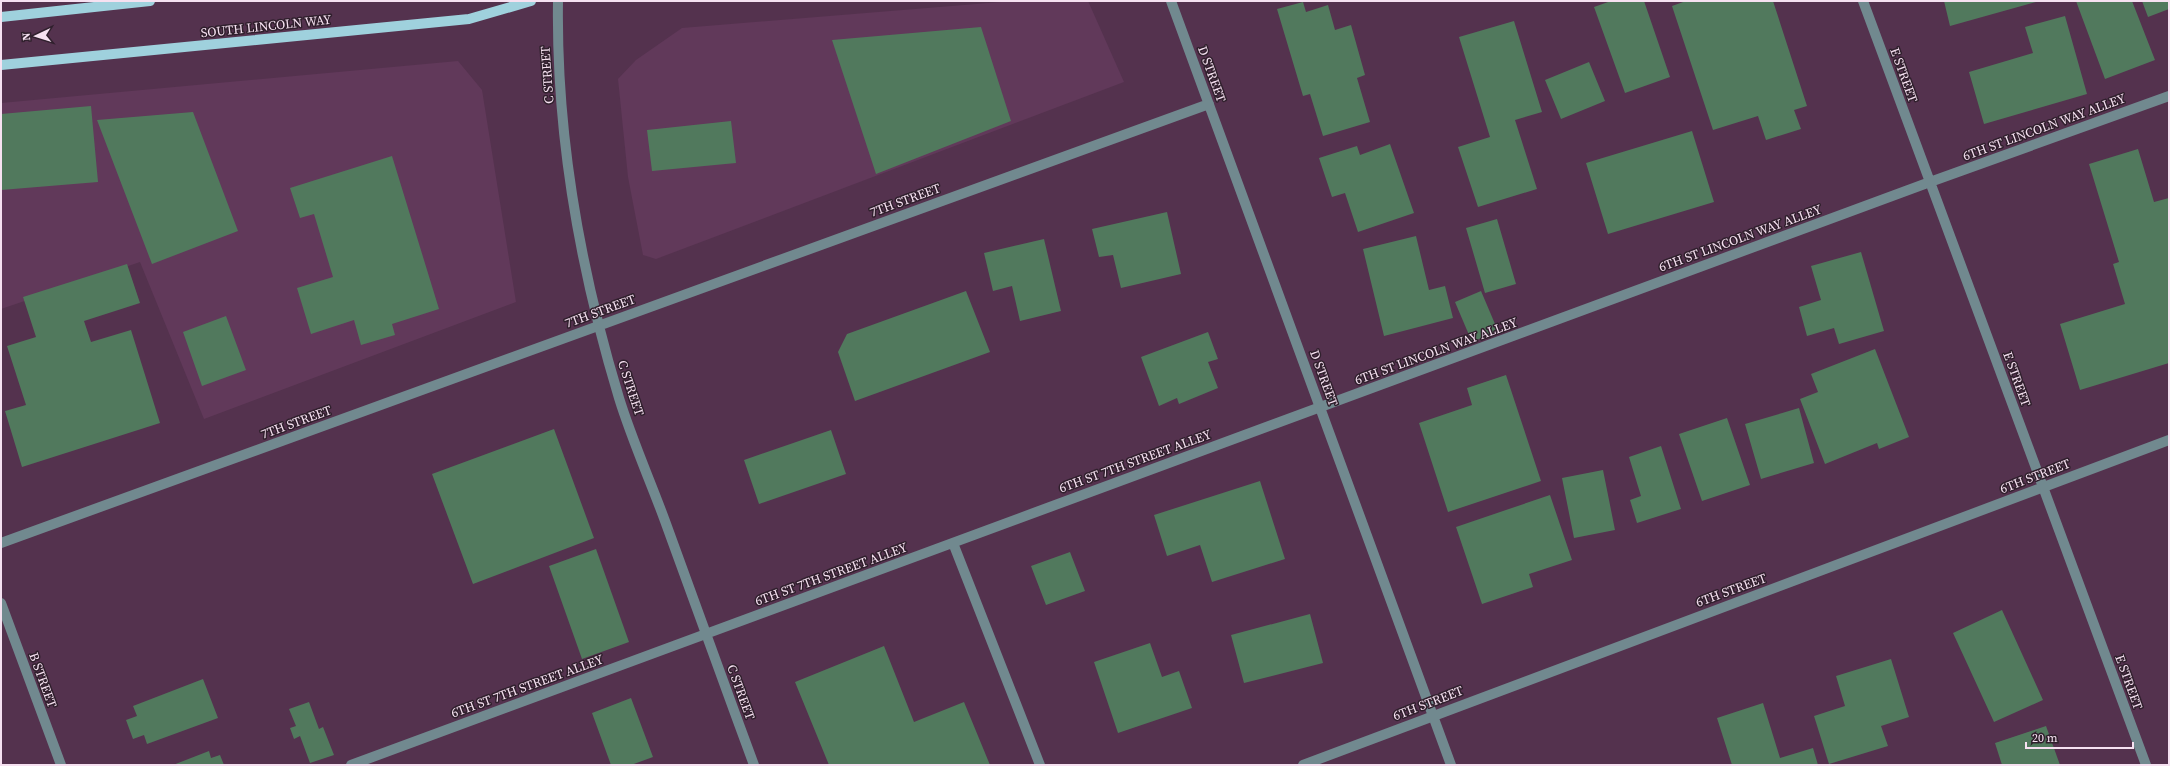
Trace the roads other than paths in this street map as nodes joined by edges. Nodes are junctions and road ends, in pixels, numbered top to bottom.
1 (150, 1) edge
2 (531, 1) edge
3 (558, 1) edge
4 (1171, 1) edge
5 (1863, 1) edge
6 (1, 17) edge
7 (1, 65) edge
8 (2169, 96) edge
9 (1209, 104) junction
10 (1930, 182) junction
11 (599, 325) junction
12 (1320, 407) junction
13 (2169, 440) edge
14 (2043, 487) junction
15 (1, 543) edge
16 (953, 543) junction
17 (1, 603) edge
18 (706, 634) junction
19 (1433, 715) junction
20 (61, 765) edge
21 (351, 765) edge
22 (754, 765) edge
23 (1040, 765) edge
24 (1303, 765) edge
25 (1451, 765) edge
26 (2146, 765) edge

1 - 6 main road
2 - 7 main road, SOUTH LINCOLN WAY
3 - 11 street, C STREET
4 - 9 street, D STREET
5 - 10 street, E STREET
8 - 10 street, 6TH ST LINCOLN WAY ALLEY
9 - 11 street, 7TH STREET
9 - 12 street, D STREET
10 - 12 street, 6TH ST LINCOLN WAY ALLEY
10 - 14 street, E STREET
11 - 15 street, 7TH STREET
11 - 18 street, C STREET
12 - 16 street, 6TH ST 7TH STREET ALLEY
12 - 19 street, D STREET
13 - 14 street, 6TH STREET
14 - 19 street, 6TH STREET
14 - 26 street, E STREET
16 - 18 street, 6TH ST 7TH STREET ALLEY
16 - 23 street
17 - 20 street, B STREET
18 - 21 street, 6TH ST 7TH STREET ALLEY
18 - 22 street, C STREET
19 - 24 street, 6TH STREET
19 - 25 street, D STREET

